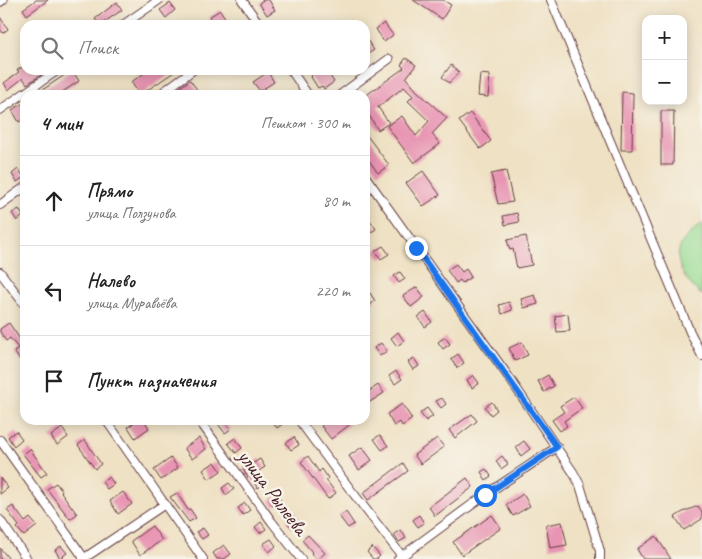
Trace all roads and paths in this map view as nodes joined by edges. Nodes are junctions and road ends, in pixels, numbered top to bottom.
1 (159, 0) edge
2 (242, 0) edge
3 (551, 0) edge
4 (130, 20) edge
5 (254, 20) edge
6 (389, 59) dead end
7 (370, 73) edge
8 (51, 75) edge
9 (186, 75) edge
10 (294, 75) edge
11 (367, 75) edge
12 (29, 90) edge
13 (166, 90) edge
14 (305, 90) edge
15 (347, 90) edge
16 (20, 96) edge
17 (0, 110) edge
18 (370, 189) edge
19 (20, 191) edge
20 (0, 205) edge
21 (0, 272) edge
22 (20, 298) edge
23 (702, 356) edge
24 (110, 425) edge
25 (203, 425) edge
26 (303, 425) edge
27 (0, 440) edge
28 (557, 447) junction
29 (165, 504) junction
30 (0, 520) edge
31 (400, 558) edge
32 (27, 559) edge
33 (83, 559) edge
34 (203, 559) edge
35 (302, 559) edge
36 (600, 559) edge

1 - 4 street
2 - 5 street
3 - 23 street
6 - 7 street
8 - 12 street
9 - 13 street
10 - 14 street
11 - 15 street
16 - 17 street
18 - 28 street
19 - 20 street
21 - 22 street
24 - 29 street
25 - 35 street, улица Рылеева
26 - 31 street
27 - 33 street
28 - 31 street
28 - 36 street
29 - 33 street
29 - 34 street
30 - 32 street

